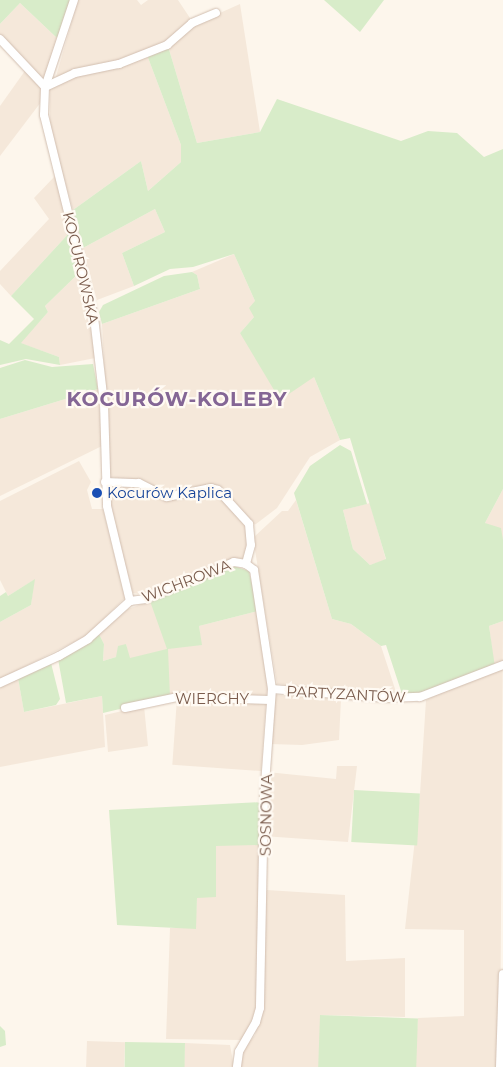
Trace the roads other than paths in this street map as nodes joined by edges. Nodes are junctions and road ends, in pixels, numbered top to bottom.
1 (74, 0) edge
2 (216, 13) dead end
3 (0, 39) edge
4 (45, 87) junction
5 (105, 482) junction
6 (246, 564) junction
7 (130, 601) junction
8 (503, 665) edge
9 (0, 683) edge
10 (272, 689) junction
11 (270, 700) junction
12 (125, 708) dead end
13 (503, 974) edge
14 (237, 1067) edge
15 (500, 1067) edge

1 - 4 street, KOCUROWSKA
2 - 4 street
3 - 4 street
4 - 5 street, KOCUROWSKA
5 - 6 street
5 - 7 street, KOCUROWSKA
6 - 7 street, WICHROWA
6 - 10 street, SOSNOWA
7 - 9 street, WICHROWA
8 - 10 street, PARTYZANTÓW
10 - 11 street, SOSNOWA
11 - 12 street, WIERCHY
11 - 14 street, SOSNOWA
13 - 15 street

